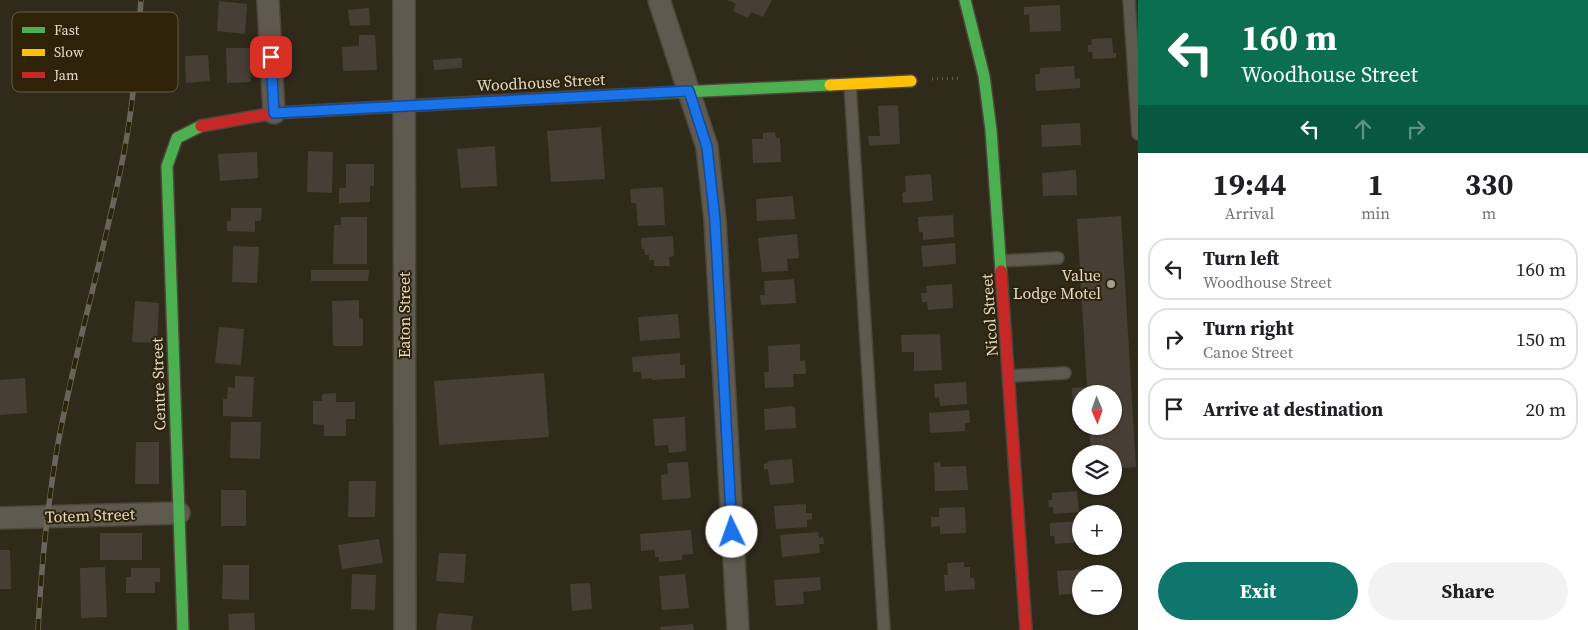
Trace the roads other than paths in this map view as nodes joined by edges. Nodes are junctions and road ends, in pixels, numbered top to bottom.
1 (404, 0) edge
2 (659, 0) edge
3 (964, 0) edge
4 (1129, 0) edge
5 (268, 2) dead end
6 (911, 81) dead end
7 (850, 84) junction
8 (689, 91) junction
9 (402, 105) junction
10 (274, 113) junction
11 (1138, 134) edge
12 (177, 138) joint
13 (1058, 258) dead end
14 (1001, 261) junction
15 (1065, 373) dead end
16 (1009, 376) junction
17 (179, 513) junction
18 (0, 518) edge
19 (184, 630) edge
20 (405, 630) edge
21 (738, 630) edge
22 (884, 630) edge
23 (1026, 630) edge

1 - 9 street, Eaton Street
2 - 8 street
3 - 14 main road, Nicol Street
4 - 11 lane
5 - 10 street
6 - 7 main road, Woodhouse Street
7 - 8 main road, Woodhouse Street
7 - 22 lane
8 - 9 main road, Woodhouse Street
8 - 21 street
9 - 10 main road, Woodhouse Street
9 - 20 street, Eaton Street
10 - 12 main road, Woodhouse Street
12 - 17 main road, Centre Street
13 - 14 lane
14 - 16 main road, Nicol Street
15 - 16 lane
16 - 23 main road, Nicol Street
17 - 18 street, Totem Street
17 - 19 main road, Centre Street

